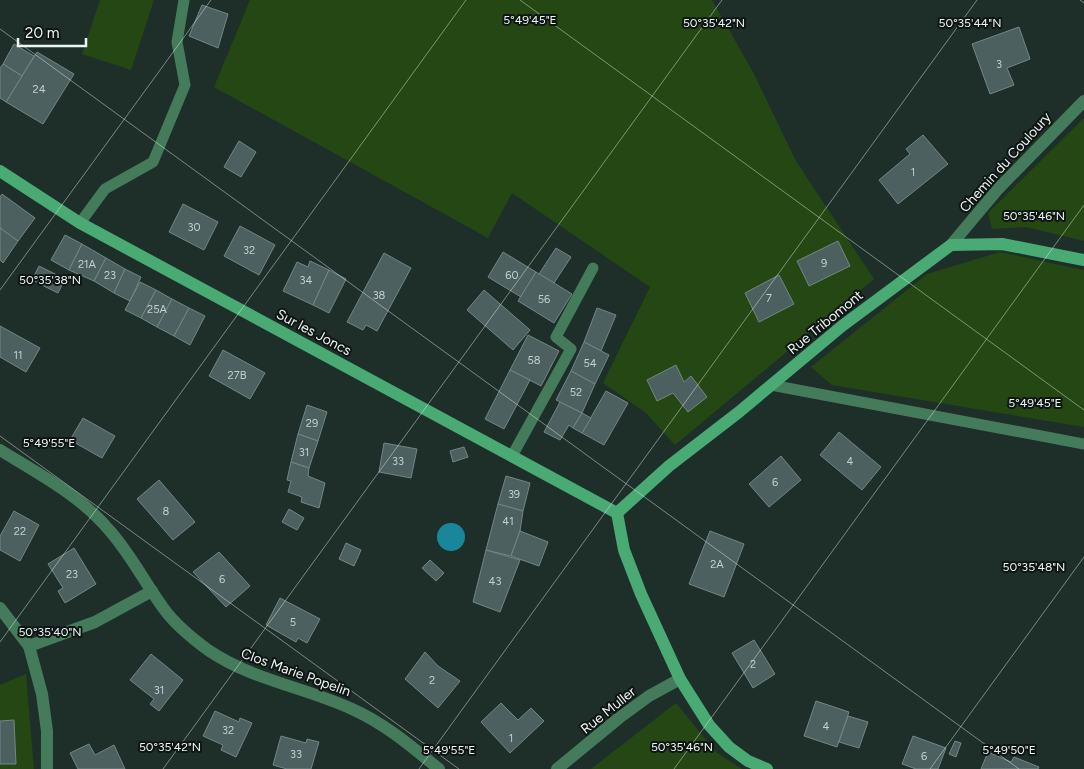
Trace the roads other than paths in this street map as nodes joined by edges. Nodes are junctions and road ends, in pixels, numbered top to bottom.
1 (184, 0) edge
2 (1084, 101) edge
3 (0, 171) edge
4 (80, 223) junction
5 (951, 245) junction
6 (1084, 260) edge
7 (593, 268) dead end
8 (772, 385) junction
9 (1084, 444) edge
10 (0, 450) edge
11 (512, 456) junction
12 (617, 513) junction
13 (152, 592) junction
14 (0, 608) edge
15 (29, 646) junction
16 (680, 679) junction
17 (46, 769) edge
18 (439, 769) edge
19 (558, 769) edge
20 (767, 769) edge

1 - 4 lane
2 - 5 street, Chemin du Couloury
3 - 4 street, Sur les Joncs
4 - 11 street, Sur les Joncs
5 - 6 street
5 - 8 street, Rue Tribomont
7 - 11 lane
8 - 9 lane
8 - 12 street, Rue Tribomont
10 - 13 street, Clos Marie Popelin
11 - 12 street, Sur les Joncs
12 - 16 street
13 - 15 street
13 - 18 street, Clos Marie Popelin
14 - 15 street
15 - 17 street
16 - 19 street, Rue Muller
16 - 20 street

